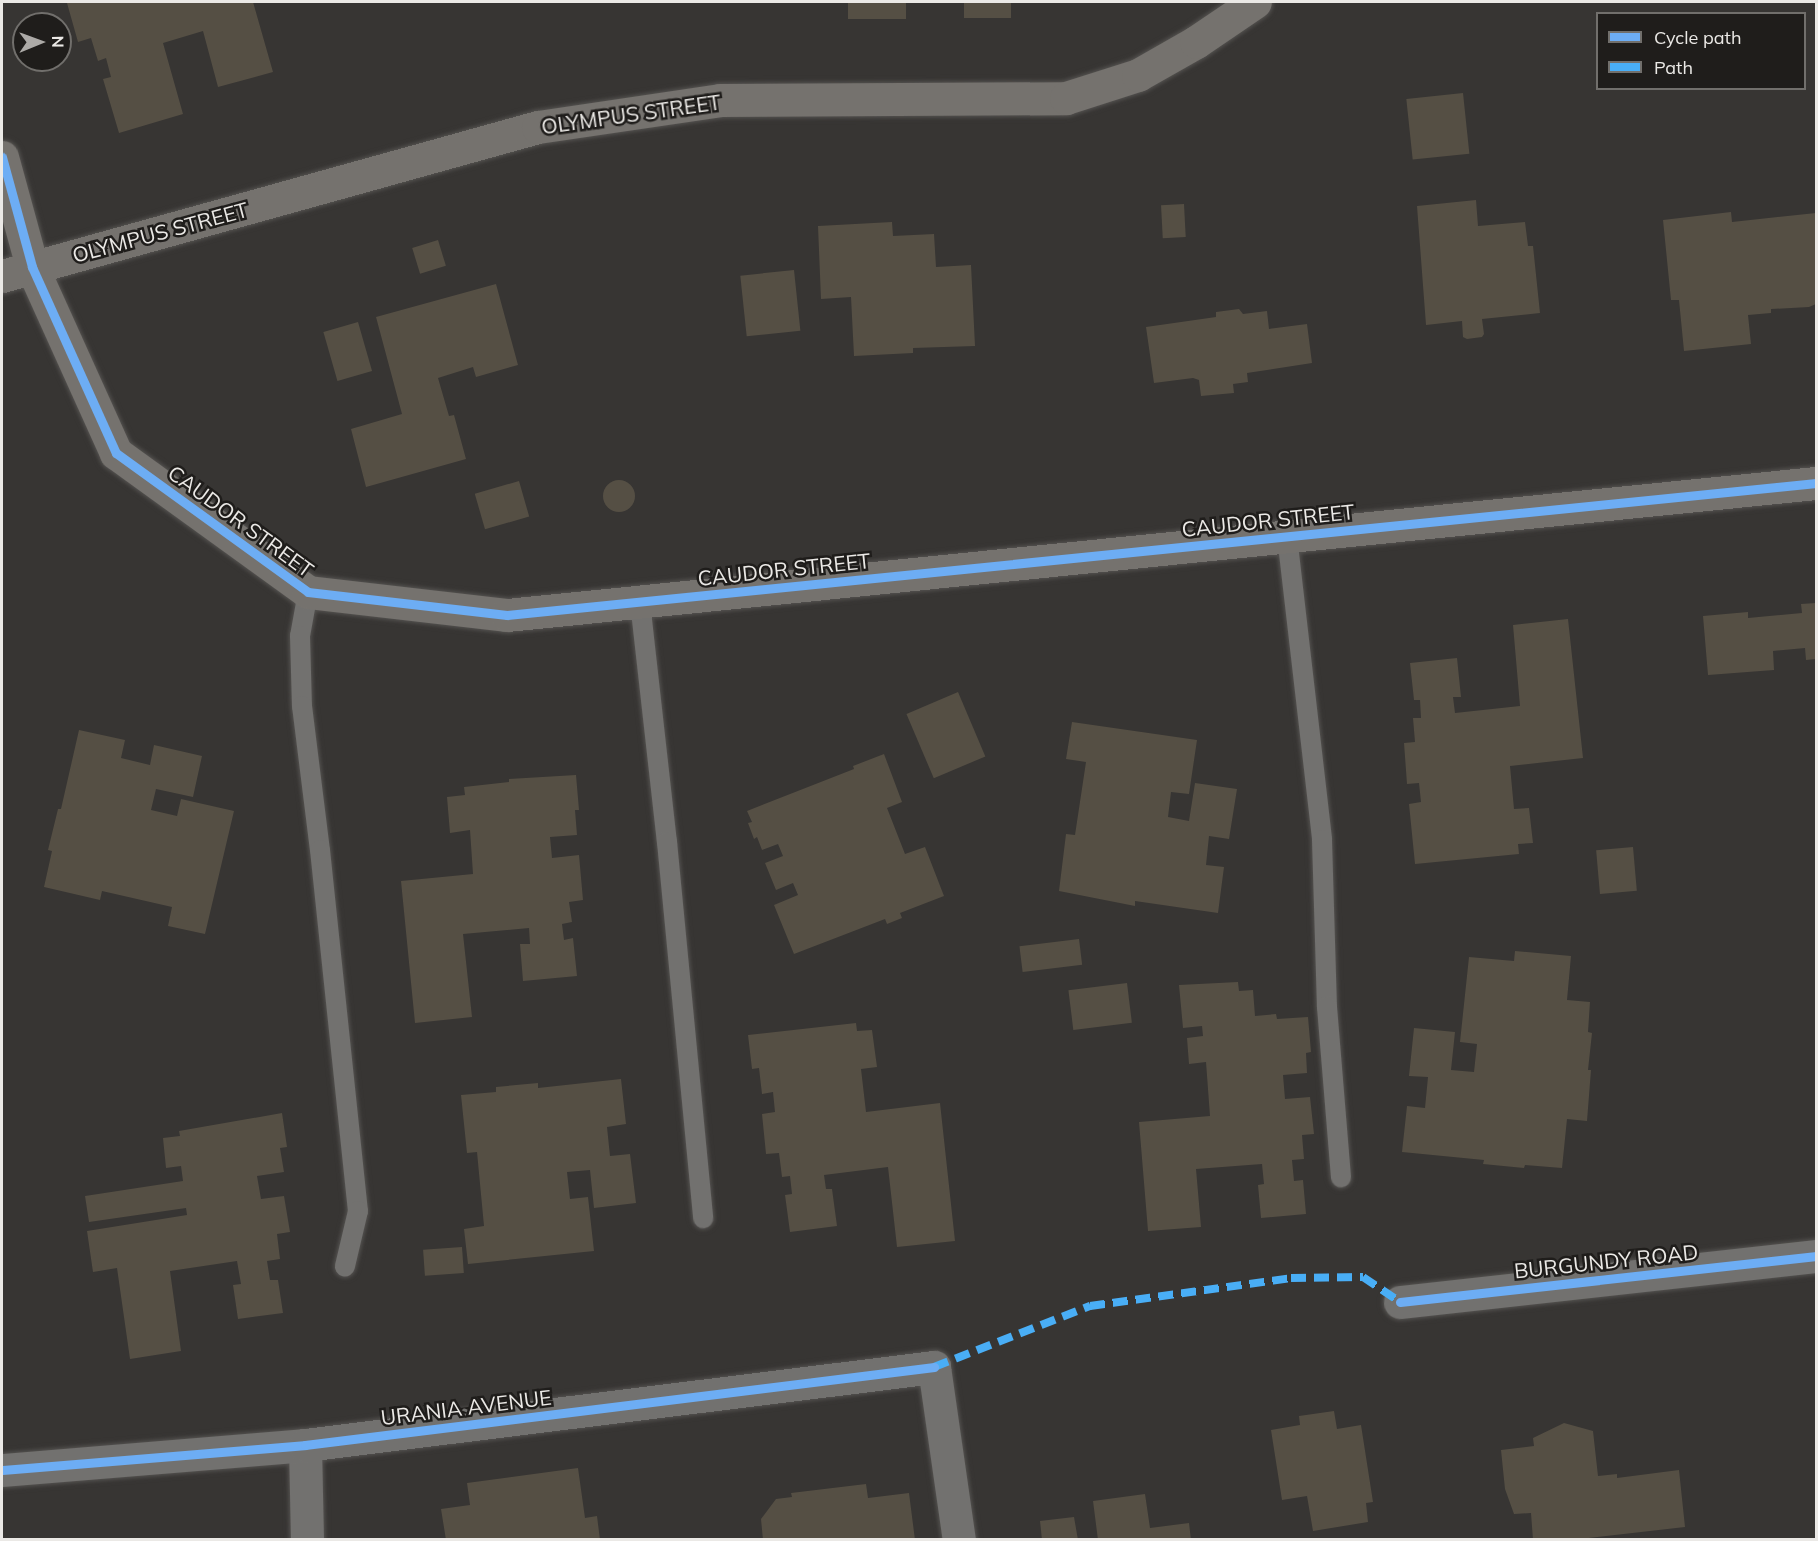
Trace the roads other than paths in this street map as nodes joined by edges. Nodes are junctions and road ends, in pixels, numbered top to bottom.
1 (1255, 2) edge
2 (2, 157) edge
3 (32, 267) junction
4 (2, 276) edge
5 (1816, 483) edge
6 (1287, 536) junction
7 (308, 592) junction
8 (640, 602) junction
9 (1341, 1177) dead end
10 (703, 1218) dead end
11 (1816, 1256) edge
12 (345, 1266) dead end
13 (1400, 1302) dead end
14 (305, 1445) junction
15 (2, 1470) edge
16 (307, 1539) edge
17 (959, 1539) edge

1 - 3 street, OLYMPUS STREET
2 - 3 street, CAUDOR STREET
3 - 4 street, OLYMPUS STREET
3 - 7 street, CAUDOR STREET
5 - 6 street, CAUDOR STREET
6 - 8 street, CAUDOR STREET
6 - 9 lane
7 - 8 street, CAUDOR STREET
7 - 12 lane
8 - 10 lane
11 - 13 street, BURGUNDY ROAD
14 - 15 street, URANIA AVENUE
14 - 16 street
14 - 17 street, URANIA AVENUE

